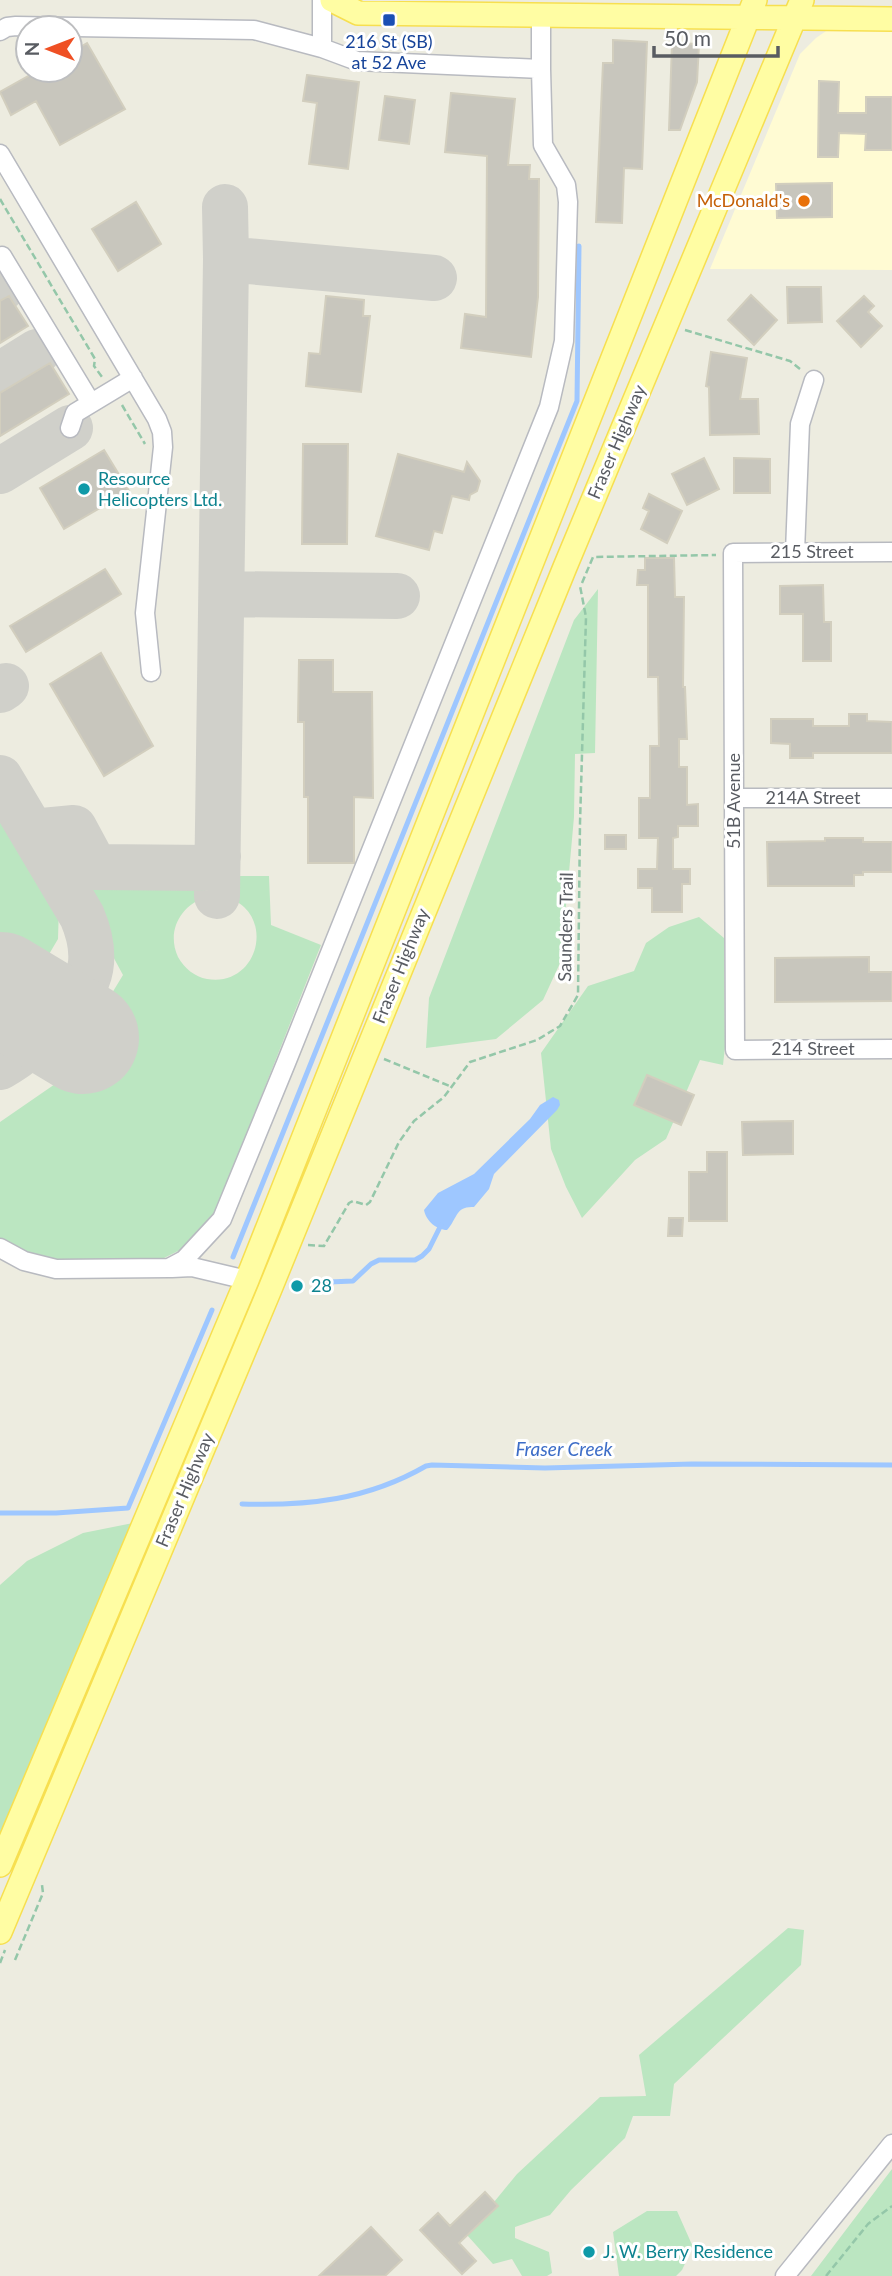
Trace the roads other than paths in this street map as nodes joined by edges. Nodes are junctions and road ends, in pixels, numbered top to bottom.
1 (322, 0) edge
2 (332, 0) edge
3 (751, 9) edge
4 (798, 9) edge
5 (541, 15) junction
6 (892, 19) edge
7 (0, 31) edge
8 (322, 48) junction
9 (541, 69) junction
10 (0, 154) edge
11 (2, 256) dead end
12 (133, 378) junction
13 (814, 380) road end
14 (91, 403) junction
15 (70, 428) dead end
16 (795, 552) junction
17 (892, 552) edge
18 (733, 553) joint
19 (151, 672) dead end
20 (734, 798) junction
21 (892, 798) edge
22 (735, 1049) joint
23 (892, 1049) edge
24 (0, 1248) edge
25 (169, 1268) junction
26 (247, 1280) junction
27 (0, 1865) edge
28 (0, 1932) edge
29 (892, 2144) edge
30 (785, 2276) edge

1 - 8 street
2 - 5 main road
3 - 4 main road
3 - 5 main road
3 - 26 main road, Fraser Highway
4 - 6 main road
4 - 28 main road, Fraser Highway
5 - 9 street
7 - 8 street
8 - 9 street
9 - 25 street
10 - 12 street
11 - 14 street
12 - 14 street
12 - 19 street
13 - 16 street
14 - 15 street
16 - 17 street, 215 Street
16 - 18 street, 215 Street
18 - 20 street, 51B Avenue
20 - 21 street, 214A Street
20 - 22 street, 51B Avenue
22 - 23 street, 214 Street
24 - 25 street
25 - 26 street
26 - 27 main road, Fraser Highway
29 - 30 street

